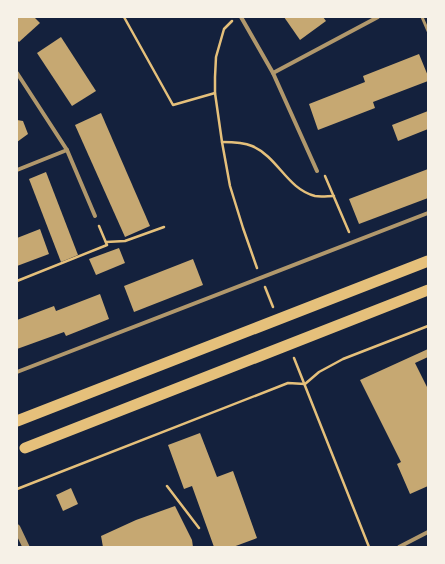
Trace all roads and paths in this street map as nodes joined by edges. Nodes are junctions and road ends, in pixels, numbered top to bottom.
1 (124, 17) edge
2 (236, 17) edge
3 (241, 17) edge
4 (378, 17) edge
5 (422, 17) edge
6 (428, 31) edge
7 (273, 72) junction
8 (17, 73) edge
9 (215, 94) junction
10 (222, 142) junction
11 (67, 150) junction
12 (17, 170) edge
13 (317, 171) joint
14 (334, 196) junction
15 (428, 213) edge
16 (96, 216) joint
17 (164, 227) dead end
18 (106, 242) junction
19 (353, 242) junction
20 (428, 260) edge
21 (254, 261) dead end
22 (261, 277) junction
23 (17, 281) edge
24 (428, 290) edge
25 (271, 302) dead end
26 (428, 326) edge
27 (298, 365) dead end
28 (17, 372) edge
29 (305, 384) junction
30 (17, 421) edge
31 (25, 448) dead end
32 (167, 486) dead end
33 (17, 489) edge
34 (17, 528) edge
35 (199, 528) dead end
36 (428, 532) edge
37 (26, 547) edge
38 (369, 547) edge
39 (399, 547) edge

1 - 9 path
2 - 9 path
3 - 7 street
4 - 7 street
5 - 6 lane
7 - 13 street
8 - 11 street
9 - 10 path
10 - 14 path
10 - 21 path
11 - 12 street
11 - 16 street
13 - 14 path
14 - 19 path
15 - 19 street
16 - 18 path
17 - 18 path
18 - 23 path
19 - 22 street
20 - 30 highway
22 - 25 path
22 - 28 street
24 - 31 highway
26 - 29 path
27 - 29 path
29 - 33 path
29 - 38 path
32 - 35 path
34 - 37 street
36 - 39 street

